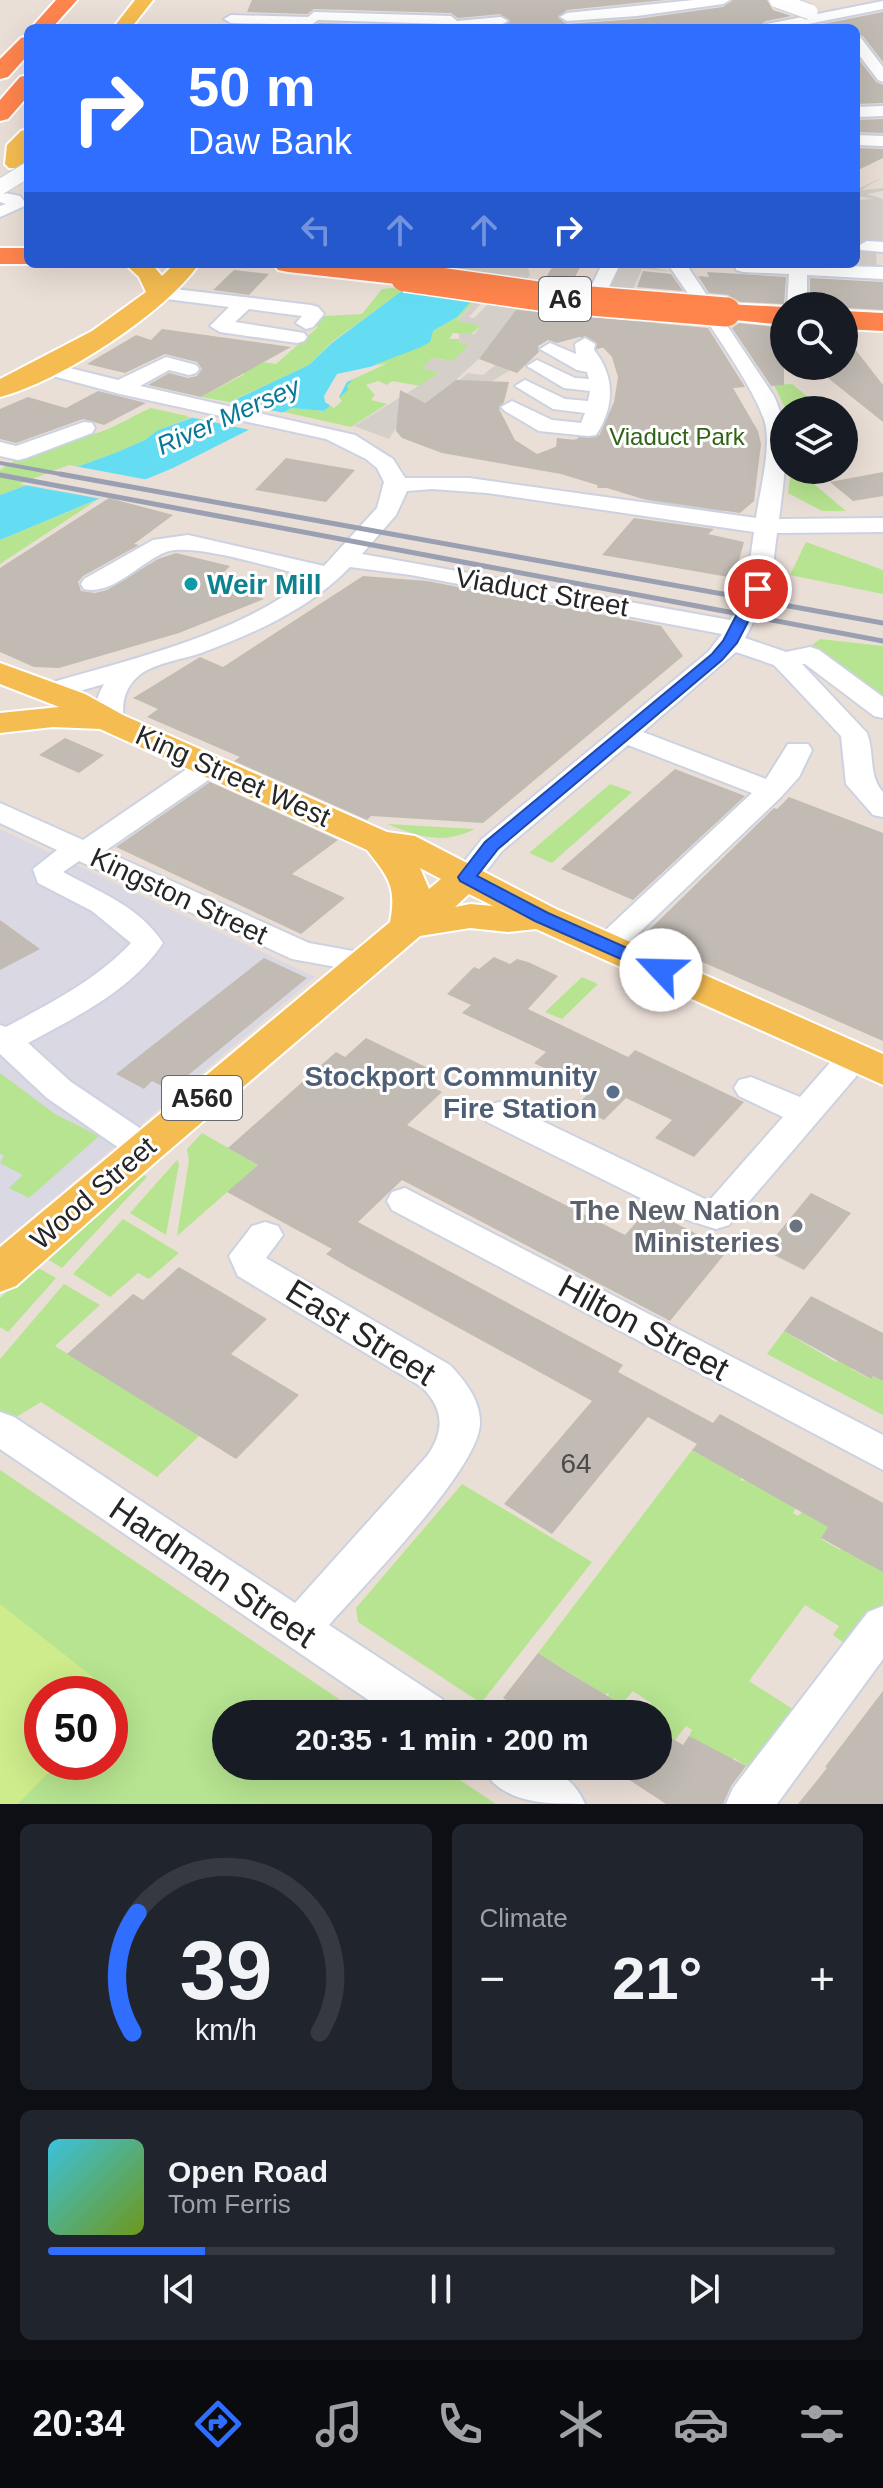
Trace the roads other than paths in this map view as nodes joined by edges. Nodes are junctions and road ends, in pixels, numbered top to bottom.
1 (67, 0) edge
2 (144, 0) edge
3 (238, 0) edge
4 (320, 0) edge
5 (452, 0) edge
6 (638, 0) edge
7 (723, 0) edge
8 (777, 0) edge
9 (883, 5) edge
10 (653, 9) junction
11 (819, 9) edge
12 (762, 13) dead end
13 (567, 17) tunnel mouth
14 (501, 21) dead end
15 (228, 23) edge
16 (310, 23) edge
17 (45, 24) edge
18 (125, 24) edge
19 (380, 24) edge
20 (451, 24) edge
21 (464, 24) edge
22 (654, 24) edge
23 (778, 24) edge
24 (839, 24) edge
25 (24, 46) edge
26 (870, 59) edge
27 (0, 72) edge
28 (879, 82) edge
29 (24, 87) edge
30 (883, 111) edge
31 (860, 112) edge
32 (0, 114) edge
33 (24, 139) edge
34 (860, 140) edge
35 (881, 143) edge
36 (22, 173) edge
37 (5, 212) edge
38 (24, 248) edge
39 (142, 268) edge
40 (183, 268) edge
41 (342, 268) edge
42 (609, 268) edge
43 (679, 268) edge
44 (775, 268) edge
45 (808, 268) edge
46 (830, 268) edge
47 (798, 269) junction
48 (397, 272) edge
49 (883, 273) edge
50 (598, 291) dead end
51 (797, 292) edge
52 (158, 293) junction
53 (245, 303) junction
54 (770, 315) edge
55 (858, 321) edge
56 (883, 322) edge
57 (585, 344) dead end
58 (45, 368) junction
59 (189, 369) dead end
60 (530, 381) junction
61 (0, 389) edge
62 (121, 397) junction
63 (592, 404) junction
64 (84, 428) dead end
65 (0, 449) edge
66 (396, 486) junction
67 (765, 524) junction
68 (883, 525) edge
69 (337, 567) junction
70 (93, 584) dead end
71 (734, 636) junction
72 (783, 660) junction
73 (133, 668) junction
74 (0, 673) edge
75 (52, 691) junction
76 (883, 710) edge
77 (111, 722) junction
78 (0, 723) edge
79 (625, 735) junction
80 (798, 750) dead end
81 (210, 766) junction
82 (771, 791) junction
83 (883, 809) edge
84 (0, 812) edge
85 (380, 842) junction
86 (80, 850) junction
87 (467, 877) junction
88 (542, 917) junction
89 (408, 926) junction
90 (608, 945) junction
91 (364, 962) junction
92 (3, 1038) edge
93 (868, 1064) edge
94 (751, 1088) dead end
95 (805, 1113) junction
96 (499, 1114) dead end
97 (144, 1148) junction
98 (405, 1201) dead end
99 (265, 1235) dead end
100 (0, 1274) edge
101 (0, 1428) edge
102 (883, 1454) edge
103 (883, 1625) edge
104 (299, 1629) junction
105 (405, 1700) edge
106 (525, 1780) edge
107 (562, 1804) edge
108 (749, 1804) edge

1 - 17 highway
2 - 18 main road
3 - 15 street
4 - 16 street
5 - 20 street
6 - 10 street
7 - 10 street
8 - 11 street, bridge
9 - 11 street
10 - 13 street
10 - 22 street
11 - 12 street
11 - 23 street
11 - 24 street
14 - 21 street
15 - 16 street
16 - 19 street
25 - 27 highway
26 - 28 street
29 - 32 highway
30 - 31 street
33 - 36 main road
34 - 35 street
36 - 37 main road
37 - 38 highway
39 - 52 main road
40 - 52 main road
41 - 48 highway, A6
42 - 50 street
43 - 67 street
44 - 47 street
45 - 47 street
46 - 49 street
47 - 51 street
48 - 54 highway, A6, bridge
52 - 53 street
52 - 58 main road
53 - 53 street
55 - 56 highway
57 - 63 street
58 - 61 main road
58 - 62 street
59 - 62 street
60 - 63 street
60 - 63 street
60 - 63 street
60 - 63 street
62 - 66 street
64 - 65 street
66 - 67 street
66 - 69 street
67 - 68 street
67 - 71 street
69 - 70 street, Viaduct Street
69 - 71 street, Viaduct Street
69 - 73 street
71 - 72 street, Viaduct Street
71 - 79 street
72 - 76 street
72 - 83 street
73 - 75 street
73 - 77 street
74 - 75 main road, King Street West
75 - 77 main road, King Street West
77 - 78 main road
77 - 81 main road, King Street West
79 - 82 street
79 - 87 street
80 - 82 street
81 - 85 main road, King Street West
81 - 86 street
82 - 90 street
84 - 86 street, Kingston Street
85 - 87 main road, King Street West
85 - 89 main road
86 - 91 street, Kingston Street
86 - 92 street
87 - 88 main road, King Street West
87 - 89 main road, A560
88 - 89 main road
88 - 90 main road, King Street West
89 - 91 main road, Wood Street / A560
90 - 93 main road, King Street West
91 - 97 main road, Wood Street / A560
92 - 97 street
93 - 95 street
94 - 95 street
95 - 96 street
97 - 100 main road, Wood Street / A560
98 - 102 street, Hilton Street
99 - 104 street, East Street
101 - 104 street, Hardman Street
103 - 108 street
104 - 105 street, Hardman Street
106 - 107 street

